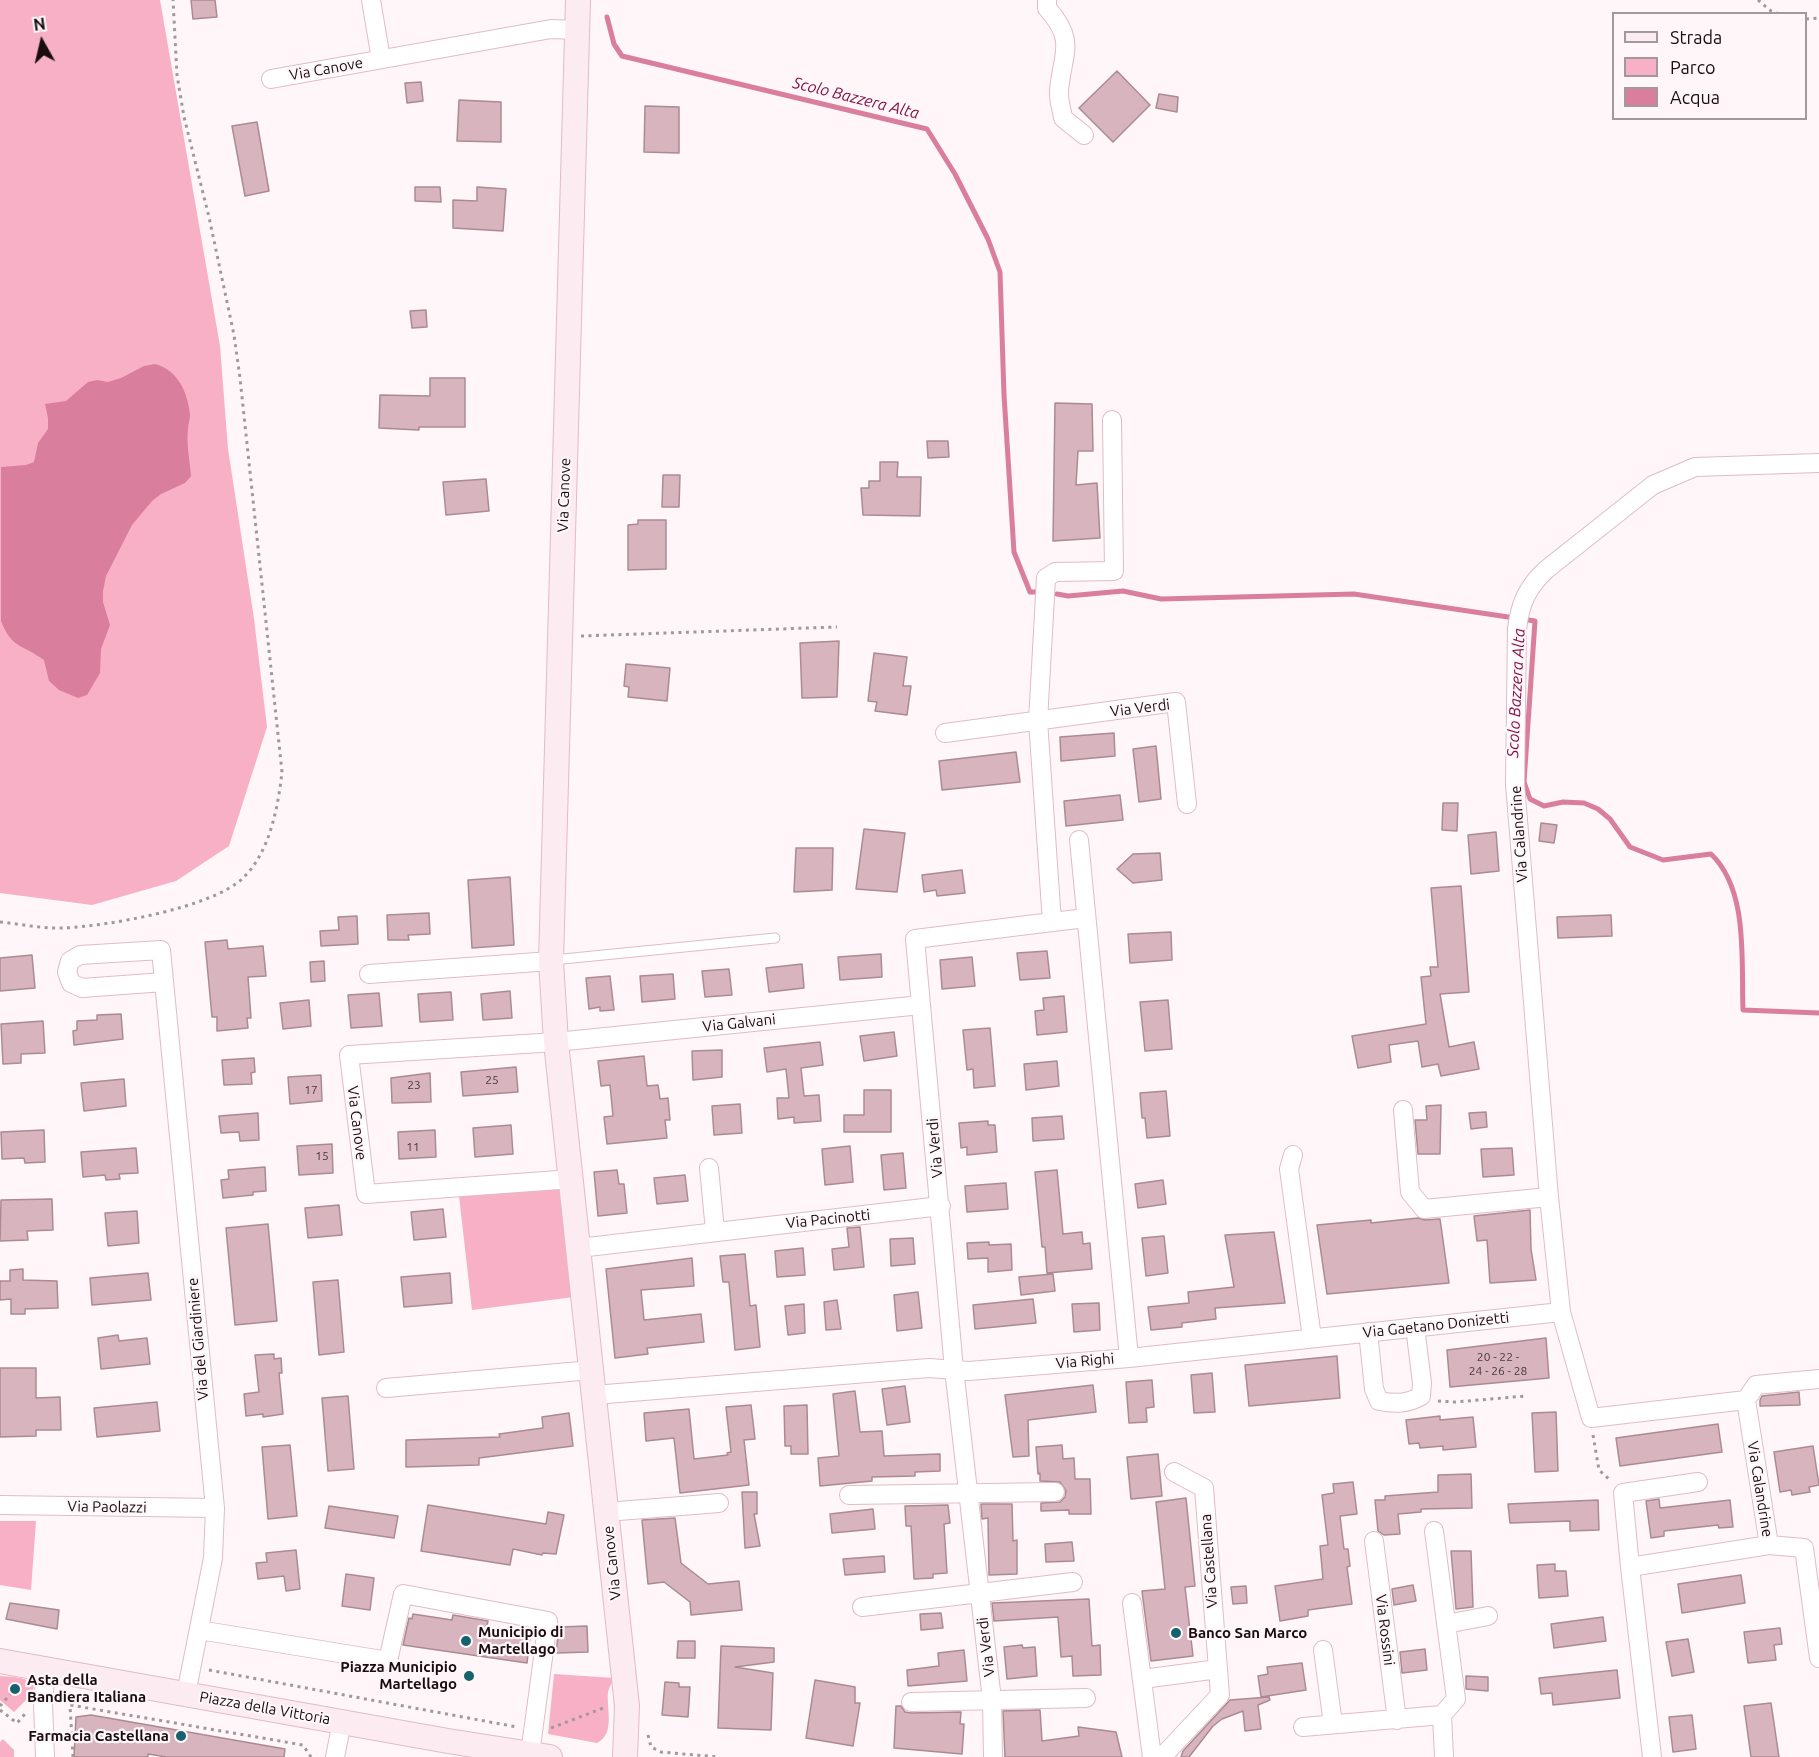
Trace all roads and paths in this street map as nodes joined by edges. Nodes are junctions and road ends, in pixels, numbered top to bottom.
1 (173, 0) edge
2 (371, 0) edge
3 (578, 0) edge
4 (1047, 0) edge
5 (1758, 0) edge
6 (1775, 12) edge
7 (577, 30) junction
8 (381, 59) junction
9 (271, 79) dead end
10 (1084, 135) dead end
11 (1112, 420) dead end
12 (1819, 463) edge
13 (837, 627) dead end
14 (560, 636) junction
15 (1038, 721) junction
16 (945, 733) dead end
17 (1187, 804) dead end
18 (1079, 840) dead end
19 (1086, 918) junction
20 (0, 921) edge
21 (1052, 922) junction
22 (775, 938) dead end
23 (551, 961) junction
24 (369, 975) dead end
25 (164, 982) junction
26 (921, 1005) junction
27 (556, 1042) junction
28 (1403, 1110) dead end
29 (1293, 1155) dead end
30 (709, 1168) dead end
31 (572, 1179) junction
32 (1550, 1197) junction
33 (940, 1206) junction
34 (715, 1232) junction
35 (579, 1248) junction
36 (1561, 1312) junction
37 (1415, 1327) junction
38 (1368, 1332) junction
39 (1312, 1338) junction
40 (1130, 1358) junction
41 (954, 1369) junction
42 (592, 1370) junction
43 (1819, 1379) edge
44 (386, 1388) dead end
45 (1421, 1393) junction
46 (594, 1395) junction
47 (1526, 1396) dead end
48 (1746, 1400) junction
49 (1591, 1418) junction
50 (1599, 1470) dead end
51 (1174, 1472) dead end
52 (1698, 1482) dead end
53 (1055, 1492) dead end
54 (968, 1493) junction
55 (849, 1495) dead end
56 (719, 1503) dead end
57 (0, 1505) edge
58 (215, 1508) junction
59 (606, 1512) junction
60 (1434, 1531) dead end
61 (1374, 1540) dead end
62 (1769, 1545) junction
63 (1812, 1546) edge
64 (1630, 1567) junction
65 (1073, 1581) dead end
66 (980, 1593) junction
67 (1132, 1603) dead end
68 (862, 1607) dead end
69 (1488, 1616) dead end
70 (1446, 1624) junction
71 (199, 1630) junction
72 (1323, 1650) dead end
73 (1819, 1658) edge
74 (0, 1661) edge
75 (46, 1669) junction
76 (1218, 1669) junction
77 (209, 1671) dead end
78 (1143, 1679) junction
79 (15, 1689) dead end
80 (186, 1695) junction
81 (1086, 1698) dead end
82 (992, 1700) junction
83 (911, 1701) dead end
84 (609, 1706) dead end
85 (0, 1708) edge
86 (29, 1709) dead end
87 (1442, 1715) junction
88 (1396, 1719) junction
89 (196, 1720) dead end
90 (342, 1722) junction
91 (1333, 1724) junction
92 (195, 1727) junction
93 (519, 1727) dead end
94 (646, 1727) dead end
95 (1303, 1727) dead end
96 (549, 1728) dead end
97 (540, 1756) edge
98 (45, 1757) edge
99 (73, 1757) edge
100 (311, 1757) edge
101 (335, 1757) edge
102 (625, 1757) edge
103 (718, 1757) edge
104 (993, 1757) edge
105 (1152, 1757) edge
106 (1162, 1757) edge
107 (1444, 1757) edge
108 (1652, 1757) edge

1 - 20 path
2 - 8 street, Via Canove
3 - 7 street, Via Canove
4 - 10 street
5 - 6 path
7 - 8 street, Via Canove
7 - 14 street, Via Canove
8 - 9 street, Via Canove
11 - 15 street
12 - 32 street, Via Calandrine
13 - 14 path
14 - 23 street, Via Canove
15 - 16 street, Via Verdi
15 - 17 street, Via Verdi
15 - 21 street
18 - 19 street, Via Righi
19 - 21 street, Via Verdi
19 - 40 street, Via Righi
21 - 26 street, Via Verdi
22 - 23 lane
23 - 24 street
23 - 27 street, Via Canove
25 - 25 street, Via del Giardiniere
25 - 58 street, Via del Giardiniere
26 - 27 street, Via Galvani
26 - 33 street, Via Verdi
27 - 31 street, Via Canove
27 - 31 street, Via Canove
28 - 32 street
29 - 39 street
30 - 34 street
31 - 35 street, Via Canove
32 - 36 street, Via Calandrine
33 - 34 street, Via Pacinotti
33 - 41 street, Via Verdi
34 - 35 street, Via Pacinotti
35 - 42 street, Via Canove
36 - 37 street, Via Gaetano Donizetti
36 - 49 street, Via Calandrine
37 - 38 street, Via Gaetano Donizetti
37 - 45 street
38 - 39 street, Via Gaetano Donizetti
38 - 45 street
39 - 40 street, Via Gaetano Donizetti
40 - 41 street, Via Righi
41 - 46 street, Via Righi
41 - 54 street, Via Verdi
42 - 44 street
42 - 46 street, Via Canove
43 - 48 street
45 - 47 path
46 - 59 street, Via Canove
48 - 49 street
48 - 62 street, Via Calandrine
49 - 50 path
51 - 76 street, Via Castellana
52 - 64 street
53 - 54 street
54 - 55 street
54 - 66 street, Via Verdi
56 - 59 street
57 - 58 street, Via Paolazzi
58 - 71 street, Via del Giardiniere
59 - 102 street, Via Canove
60 - 70 street
61 - 88 street, Via Rossini
62 - 63 street
62 - 64 street, Via Calandrine
63 - 73 street
64 - 108 street
65 - 66 street
66 - 68 street
66 - 82 street, Via Verdi
67 - 78 street
69 - 70 street
70 - 87 street
71 - 80 street, Via del Giardiniere
71 - 97 street, Piazza della Vittoria
72 - 91 street
74 - 75 street, Piazza della Vittoria
75 - 80 street, Piazza della Vittoria
75 - 98 street
76 - 78 street
76 - 106 street, Via Castellana
77 - 93 path
78 - 105 street
79 - 85 path
80 - 90 street, Piazza della Vittoria
81 - 82 street, Via Verdi
82 - 83 street, Via Verdi
82 - 104 street, Via Verdi
84 - 96 path
85 - 86 path
87 - 88 street
87 - 107 street
88 - 91 street
89 - 92 path
90 - 97 street, Piazza della Vittoria
90 - 101 street
91 - 95 street
92 - 99 path
92 - 100 path
94 - 103 path

